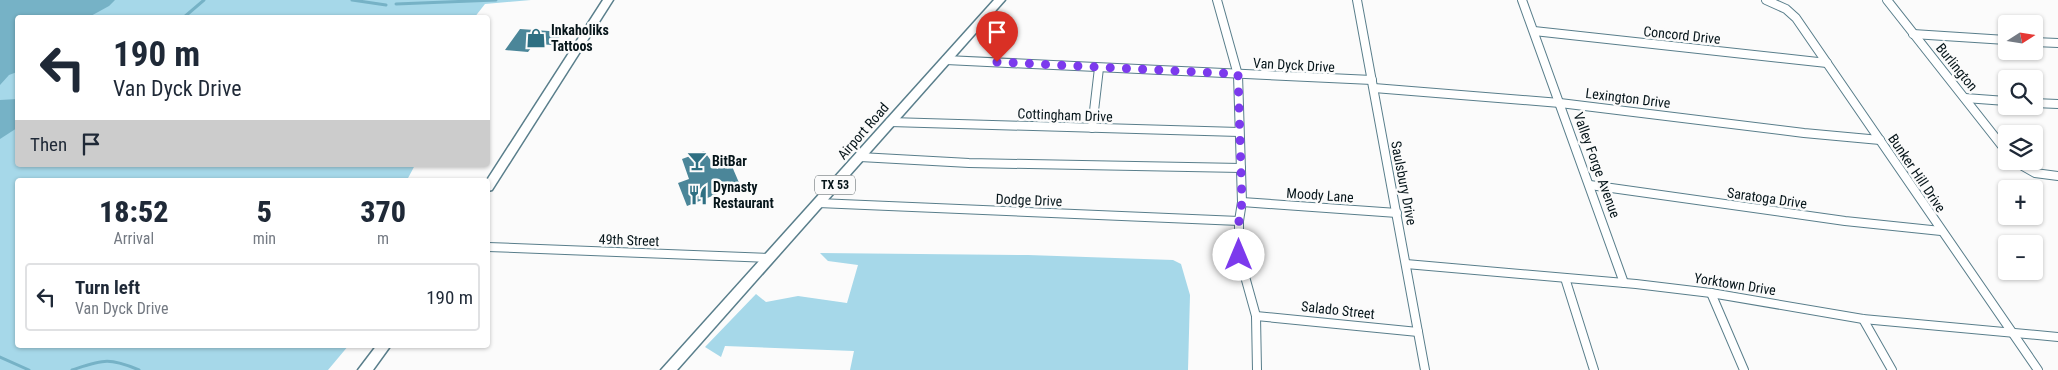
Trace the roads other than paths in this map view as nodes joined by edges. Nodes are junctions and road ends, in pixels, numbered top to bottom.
1 (608, 0) edge
2 (1000, 0) edge
3 (1217, 0) edge
4 (1357, 0) edge
5 (1522, 0) edge
6 (1766, 0) edge
7 (1887, 0) edge
8 (1534, 31) junction
9 (1914, 34) junction
10 (1998, 39) edge
11 (2043, 42) edge
12 (2058, 43) edge
13 (946, 60) junction
14 (1827, 63) junction
15 (1098, 68) junction
16 (1238, 74) junction
17 (1373, 84) junction
18 (1965, 98) junction
19 (1998, 100) edge
20 (1560, 103) junction
21 (2043, 103) edge
22 (2058, 104) edge
23 (890, 122) junction
24 (1092, 128) junction
25 (1239, 132) junction
26 (1880, 140) junction
27 (1998, 141) edge
28 (860, 157) junction
29 (1241, 168) junction
30 (2026, 170) edge
31 (2058, 176) edge
32 (490, 183) edge
33 (1590, 185) junction
34 (1242, 202) junction
35 (818, 204) junction
36 (1397, 213) junction
37 (1239, 221) junction
38 (1941, 231) junction
39 (490, 247) edge
40 (770, 258) junction
41 (1406, 264) junction
42 (1565, 278) junction
43 (1624, 282) junction
44 (1711, 293) junction
45 (1256, 316) junction
46 (1863, 319) junction
47 (1418, 332) junction
48 (2012, 333) junction
49 (2058, 337) edge
50 (382, 348) edge
51 (365, 370) edge
52 (668, 370) edge
53 (1258, 370) edge
54 (1425, 370) edge
55 (1594, 370) edge
56 (1744, 370) edge
57 (1892, 370) edge
58 (2038, 370) edge

1 - 32 main road
2 - 13 main road, Airport Road / TX 53
3 - 16 street
4 - 17 street, Saulsbury Drive
5 - 8 street, Valley Forge Avenue
6 - 14 street, Bunker Hill Drive
7 - 9 street, Burlington
8 - 14 street, Concord Drive
8 - 20 street, Valley Forge Avenue
9 - 10 street
9 - 18 street, Burlington
11 - 12 street
13 - 15 street, Van Dyck Drive
13 - 23 main road, Airport Road / TX 53
14 - 26 street, Bunker Hill Drive
15 - 16 street, Van Dyck Drive
15 - 24 street
16 - 17 street, Van Dyck Drive
16 - 25 street
17 - 20 street, Lexington Drive
17 - 36 street, Saulsbury Drive
18 - 19 street
18 - 27 street, Burlington
20 - 26 street, Lexington Drive
20 - 33 street, Valley Forge Avenue
21 - 22 street
23 - 24 street, Cottingham Drive
23 - 28 main road, Airport Road / TX 53
24 - 25 street, Cottingham Drive
25 - 29 street
26 - 38 street, Bunker Hill Drive
28 - 29 street
28 - 35 main road, Airport Road / TX 53
29 - 34 street
30 - 31 street
33 - 38 street, Saratoga Drive
33 - 43 street, Valley Forge Avenue
34 - 36 street, Moody Lane
34 - 37 street
35 - 37 street, Dodge Drive
35 - 40 main road, Airport Road / TX 53
36 - 41 street, Saulsbury Drive
37 - 45 street
38 - 48 street, Bunker Hill Drive
39 - 40 street, 49th Street
40 - 52 main road, Airport Road / TX 53
41 - 42 street, Yorktown Drive
41 - 47 street, Saulsbury Drive
42 - 43 street, Yorktown Drive
42 - 55 street
43 - 44 street, Yorktown Drive
44 - 46 street, Yorktown Drive
44 - 56 street
45 - 47 street, Salado Street
45 - 53 street
46 - 48 street, Yorktown Drive
46 - 57 street
47 - 54 street, Saulsbury Drive
48 - 49 street, Yorktown Drive
48 - 58 street, Bunker Hill Drive
50 - 51 main road

